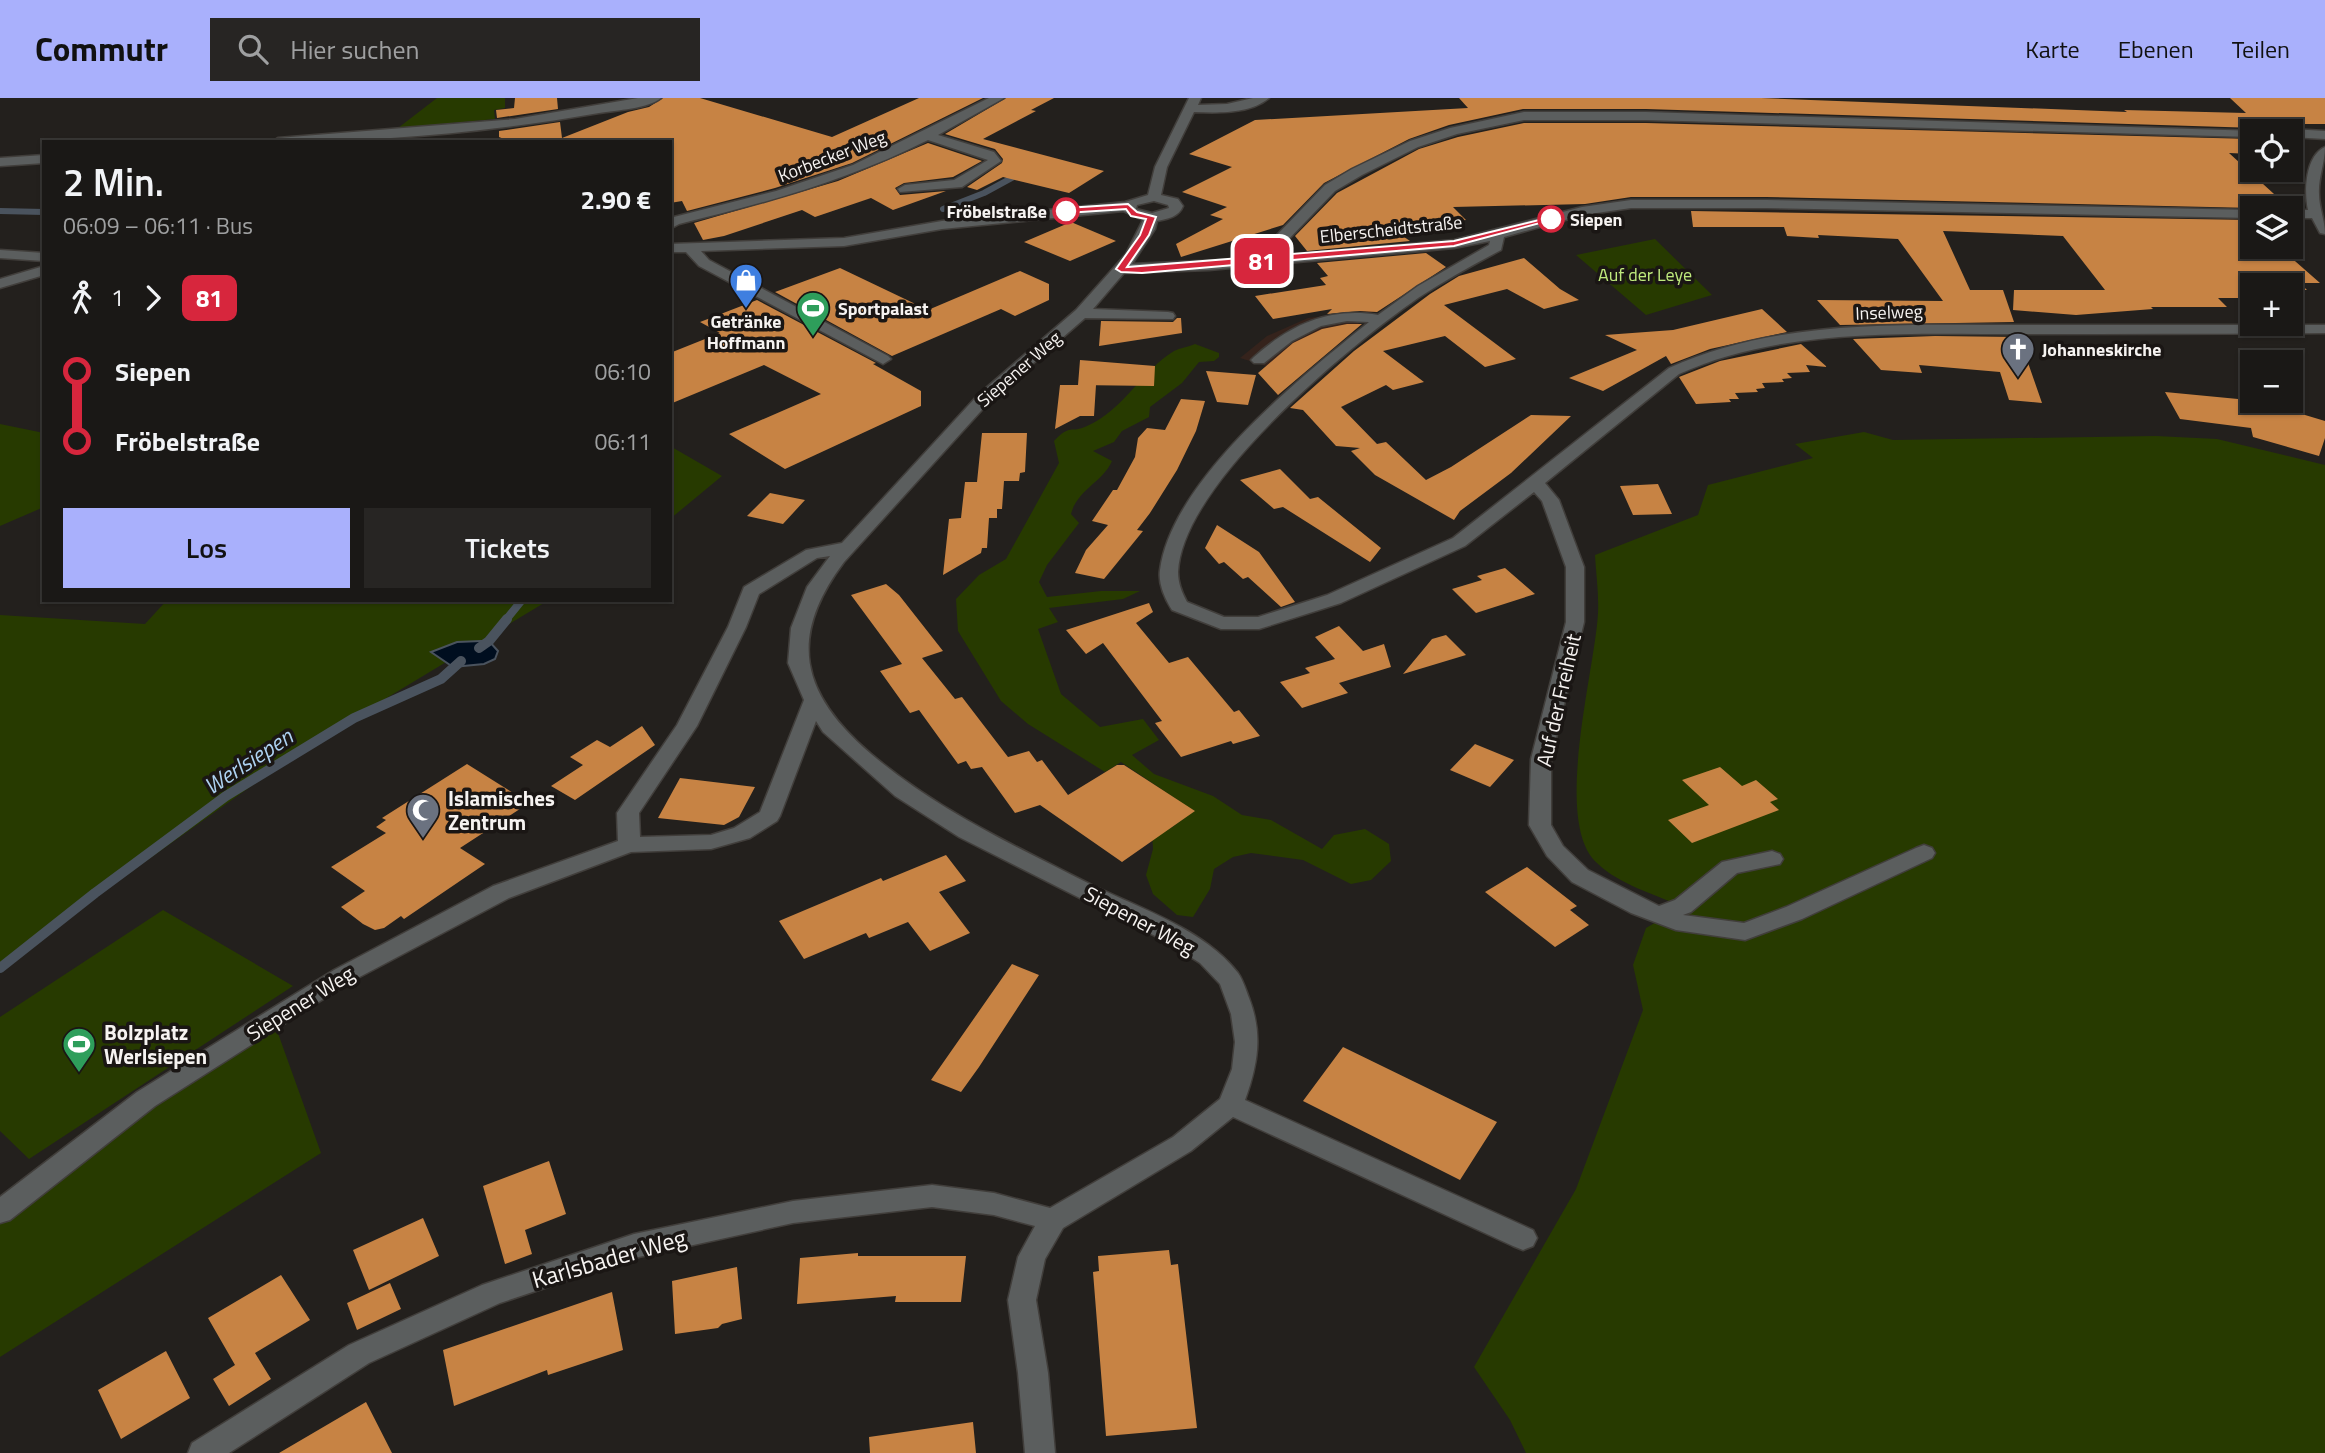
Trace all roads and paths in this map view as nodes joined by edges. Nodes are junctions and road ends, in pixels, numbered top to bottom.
1 (655, 98) edge
2 (998, 98) edge
3 (1263, 98) edge
4 (1192, 103) edge
5 (2240, 133) edge
6 (2303, 134) edge
7 (926, 135) junction
8 (2325, 135) edge
9 (305, 140) edge
10 (2325, 151) edge
11 (42, 159) edge
12 (0, 162) edge
13 (905, 189) dead end
14 (1154, 197) junction
15 (1128, 206) junction
16 (2240, 214) edge
17 (2303, 214) edge
18 (2314, 214) junction
19 (1151, 217) junction
20 (672, 223) edge
21 (2325, 229) edge
22 (1497, 235) junction
23 (672, 248) edge
24 (690, 248) junction
25 (0, 254) edge
26 (42, 257) edge
27 (1248, 262) junction
28 (1121, 269) junction
29 (42, 271) edge
30 (0, 284) edge
31 (1081, 313) junction
32 (1168, 316) dead end
33 (1382, 320) junction
34 (2325, 329) edge
35 (883, 359) dead end
36 (1259, 360) dead end
37 (1535, 483) junction
38 (849, 547) junction
39 (814, 700) junction
40 (629, 845) junction
41 (1924, 853) dead end
42 (1772, 859) dead end
43 (1659, 914) junction
44 (1231, 1105) junction
45 (0, 1212) edge
46 (1053, 1220) junction
47 (1523, 1238) dead end
48 (202, 1453) edge
49 (1040, 1453) edge

1 - 9 street
2 - 7 street, Korbecker Weg
3 - 4 street
4 - 14 street
5 - 27 street
6 - 8 street
7 - 13 street
7 - 20 street, Korbecker Weg
10 - 18 street
11 - 12 street
14 - 15 street
14 - 19 street
15 - 19 street
15 - 24 street
16 - 22 street
17 - 18 street
18 - 21 street
19 - 28 street, Siepener Weg
22 - 27 street, Elberscheidtstraße
22 - 33 street
23 - 24 street
24 - 35 street
25 - 26 street
27 - 28 street, Elberscheidtstraße
28 - 31 street, Siepener Weg
29 - 30 street
31 - 32 street
31 - 38 street, Siepener Weg
33 - 36 street
33 - 37 street, Inselweg
34 - 37 street, Inselweg
37 - 43 street, Auf der Freiheit
38 - 39 street, Siepener Weg
38 - 40 street
39 - 40 street, Siepener Weg
39 - 44 street, Siepener Weg
40 - 45 street, Siepener Weg
41 - 43 street, Auf der Freiheit
42 - 43 street
44 - 46 street
44 - 47 street
46 - 48 street, Karlsbader Weg
46 - 49 street

